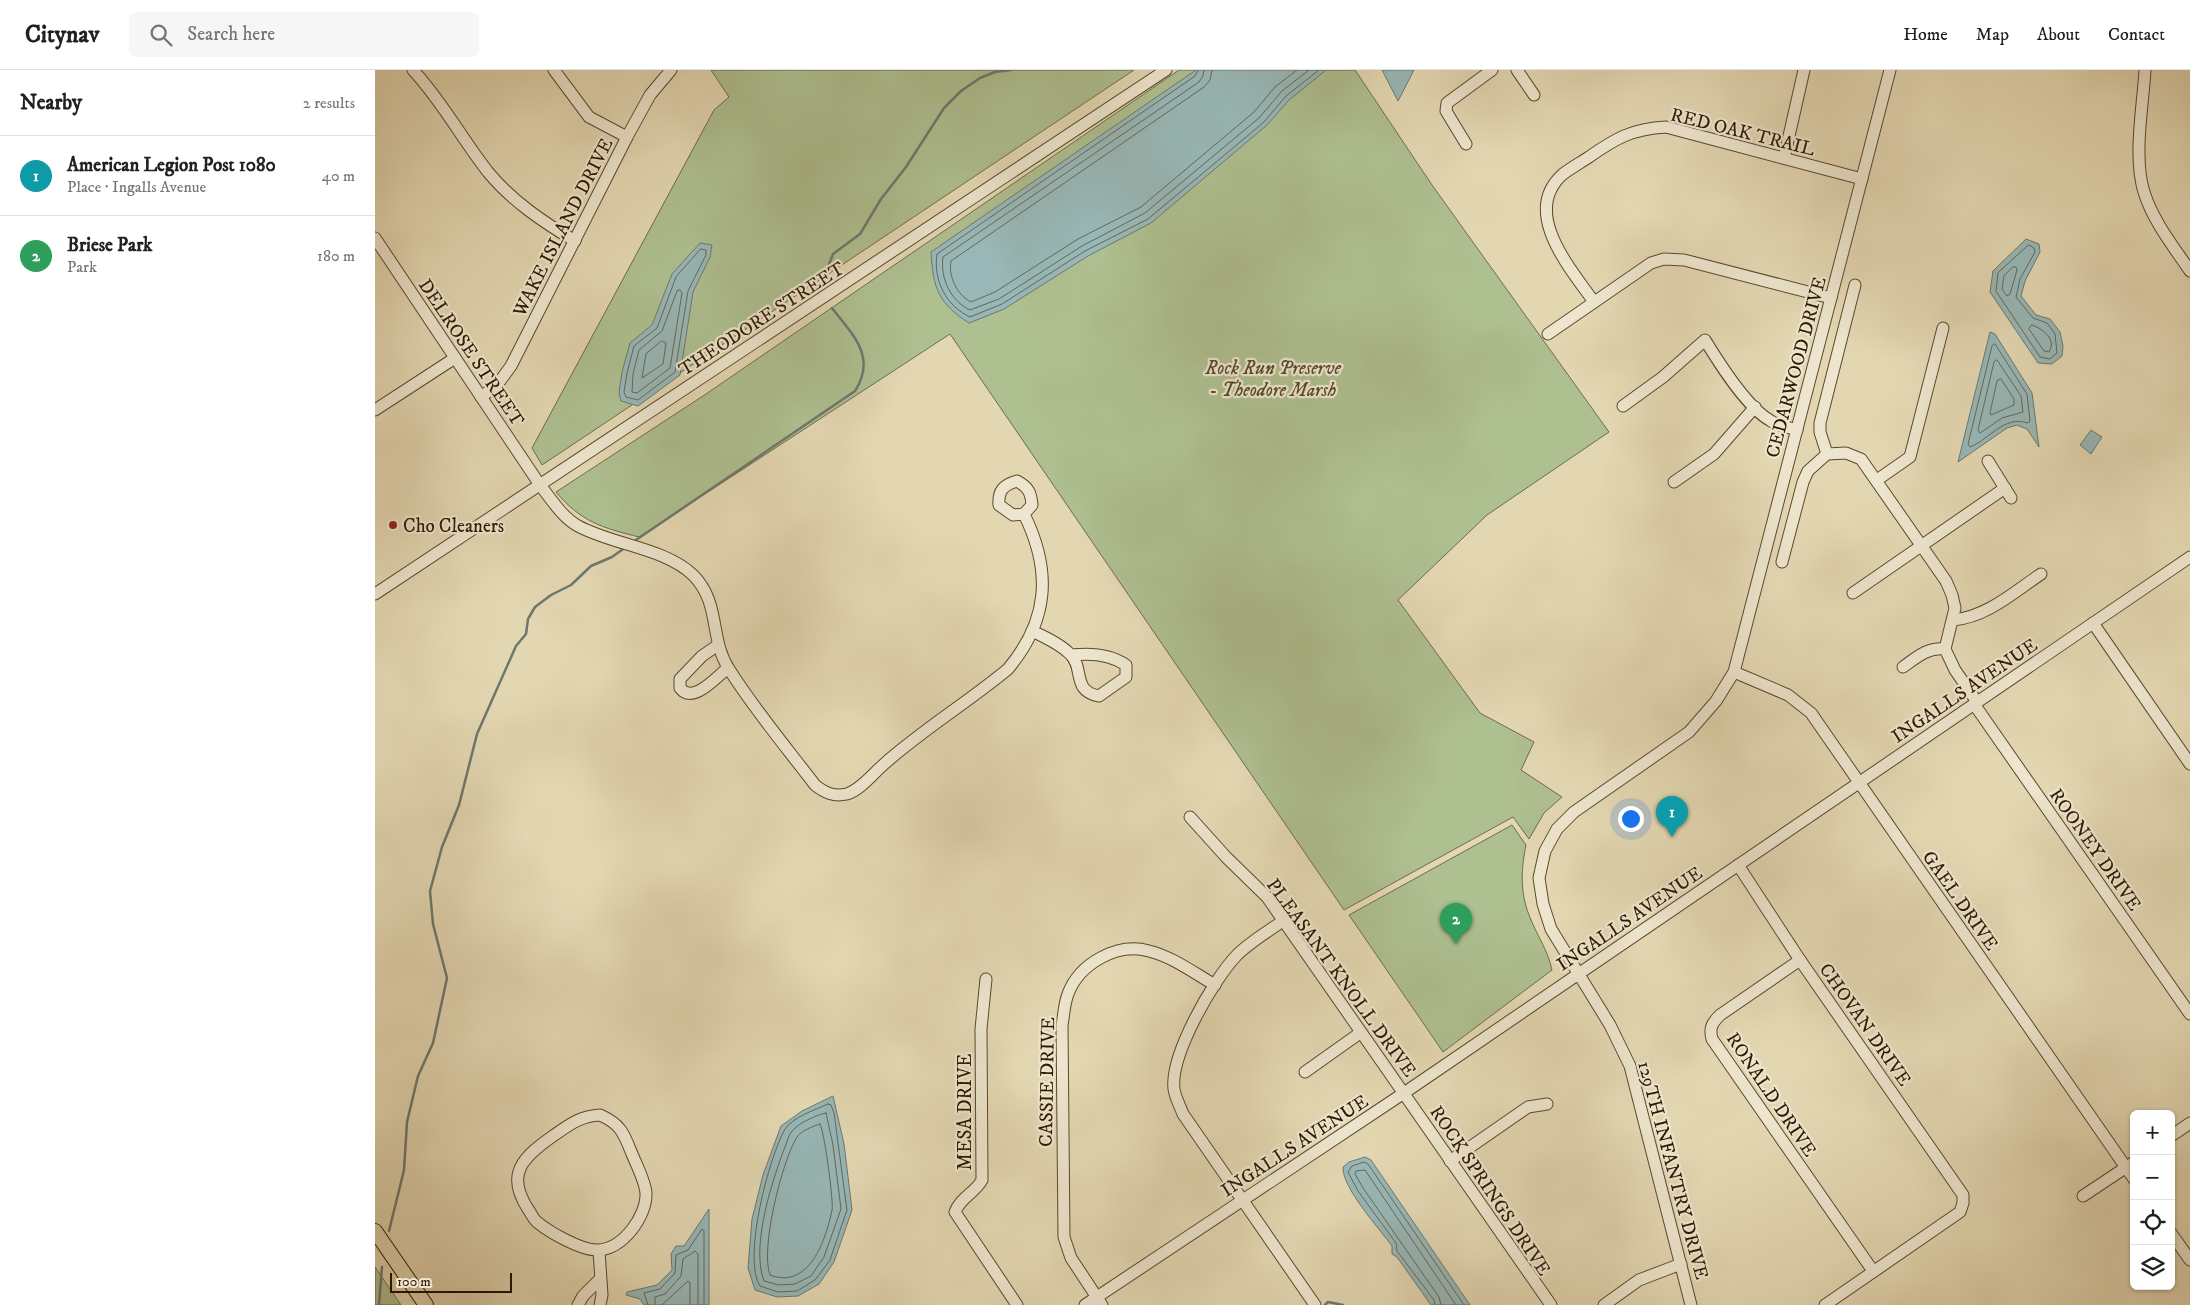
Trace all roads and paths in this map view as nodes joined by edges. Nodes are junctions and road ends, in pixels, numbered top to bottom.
1 (413, 70) edge
2 (554, 70) edge
3 (671, 70) edge
4 (1166, 70) edge
5 (1492, 70) edge
6 (1517, 70) edge
7 (1804, 70) edge
8 (1890, 70) edge
9 (2145, 70) edge
10 (1534, 95) dead end
11 (627, 137) junction
12 (1466, 144) dead end
13 (1784, 158) junction
14 (1862, 179) junction
15 (375, 238) edge
16 (575, 241) junction
17 (2190, 271) edge
18 (1855, 285) dead end
19 (1831, 298) junction
20 (1594, 302) junction
21 (1943, 328) dead end
22 (1549, 334) dead end
23 (455, 358) junction
24 (481, 398) junction
25 (1623, 406) dead end
26 (1755, 407) junction
27 (375, 410) edge
28 (1797, 430) junction
29 (1827, 454) junction
30 (1988, 461) dead end
31 (1877, 480) junction
32 (1674, 482) dead end
33 (540, 484) junction
34 (2005, 488) junction
35 (2011, 498) dead end
36 (1024, 514) dead end
37 (1921, 545) junction
38 (2190, 557) edge
39 (1782, 562) dead end
40 (2041, 574) dead end
41 (1853, 593) dead end
42 (375, 594) edge
43 (1953, 620) junction
44 (2093, 623) junction
45 (1032, 631) junction
46 (718, 645) junction
47 (1945, 649) junction
48 (1072, 655) junction
49 (1903, 667) dead end
50 (728, 668) junction
51 (1734, 672) junction
52 (1975, 703) junction
53 (2190, 764) edge
54 (1858, 783) junction
55 (1190, 817) dead end
56 (1738, 865) junction
57 (1283, 921) junction
58 (1800, 960) junction
59 (1577, 974) junction
60 (986, 979) dead end
61 (1215, 985) junction
62 (2190, 1014) edge
63 (1360, 1033) junction
64 (1305, 1072) dead end
65 (1404, 1093) junction
66 (1547, 1104) dead end
67 (2190, 1123) edge
68 (2175, 1133) edge
69 (1450, 1161) junction
70 (2130, 1165) edge
71 (2083, 1196) dead end
72 (1242, 1200) junction
73 (375, 1231) edge
74 (2175, 1239) edge
75 (599, 1250) junction
76 (2190, 1260) edge
77 (1681, 1264) junction
78 (1873, 1271) junction
79 (599, 1280) junction
80 (1099, 1301) edge
81 (426, 1305) edge
82 (578, 1305) edge
83 (600, 1305) edge
84 (1017, 1305) edge
85 (1085, 1305) edge
86 (1315, 1305) edge
87 (1551, 1305) edge
88 (1604, 1305) edge
89 (1691, 1305) edge
90 (1825, 1305) edge

1 - 16 street
2 - 11 street
3 - 11 street, WAKE ISLAND DRIVE
4 - 33 street, THEODORE STREET
5 - 12 street
6 - 10 street
7 - 13 street
8 - 14 street, CEDARWOOD DRIVE
9 - 17 street
11 - 16 street, WAKE ISLAND DRIVE
13 - 14 street, RED OAK TRAIL
13 - 20 street, RED OAK TRAIL
14 - 19 street, CEDARWOOD DRIVE
15 - 23 street, DELROSE STREET
16 - 24 street, WAKE ISLAND DRIVE
18 - 29 street
19 - 20 street
19 - 28 street, CEDARWOOD DRIVE
20 - 22 street
21 - 31 street
23 - 24 street, DELROSE STREET
23 - 27 street
24 - 33 street, DELROSE STREET
25 - 26 street
26 - 28 street
26 - 32 street
28 - 51 street, CEDARWOOD DRIVE
29 - 31 street
29 - 39 street
30 - 34 street
31 - 37 street
33 - 42 street, THEODORE STREET
33 - 46 street, DELROSE STREET
34 - 35 street
34 - 37 street
36 - 45 street, DELROSE STREET
37 - 41 street
37 - 43 street
38 - 44 street, INGALLS AVENUE
40 - 43 street
43 - 47 street
44 - 52 street, INGALLS AVENUE
44 - 53 street
45 - 48 street
45 - 50 street, DELROSE STREET
46 - 50 street, DELROSE STREET
46 - 50 street
47 - 49 street
47 - 52 street, ROONEY DRIVE
48 - 48 street
51 - 54 street, GAEL DRIVE
51 - 59 street, 129TH INFANTRY DRIVE
52 - 54 street, INGALLS AVENUE
52 - 62 street, ROONEY DRIVE
54 - 56 street, INGALLS AVENUE
54 - 70 street, GAEL DRIVE
55 - 57 street, PLEASANT KNOLL DRIVE
56 - 58 street, CHOVAN DRIVE
56 - 59 street, INGALLS AVENUE
57 - 61 street
57 - 63 street, PLEASANT KNOLL DRIVE
58 - 78 street, RONALD DRIVE
58 - 78 street, CHOVAN DRIVE
59 - 65 street, INGALLS AVENUE
59 - 77 street, 129TH INFANTRY DRIVE
60 - 84 street, MESA DRIVE
61 - 72 street
61 - 80 street, CASSIE DRIVE
63 - 64 street
63 - 65 street, PLEASANT KNOLL DRIVE
65 - 69 street, ROCK SPRINGS DRIVE
65 - 72 street, INGALLS AVENUE
66 - 69 street
67 - 68 street
69 - 87 street, ROCK SPRINGS DRIVE
70 - 71 street
72 - 80 street, INGALLS AVENUE
72 - 86 street
73 - 81 main road
74 - 76 street
75 - 75 street
75 - 79 street
77 - 88 street
77 - 89 street, 129TH INFANTRY DRIVE
78 - 90 street
79 - 82 street
79 - 83 street
80 - 85 street, INGALLS AVENUE

